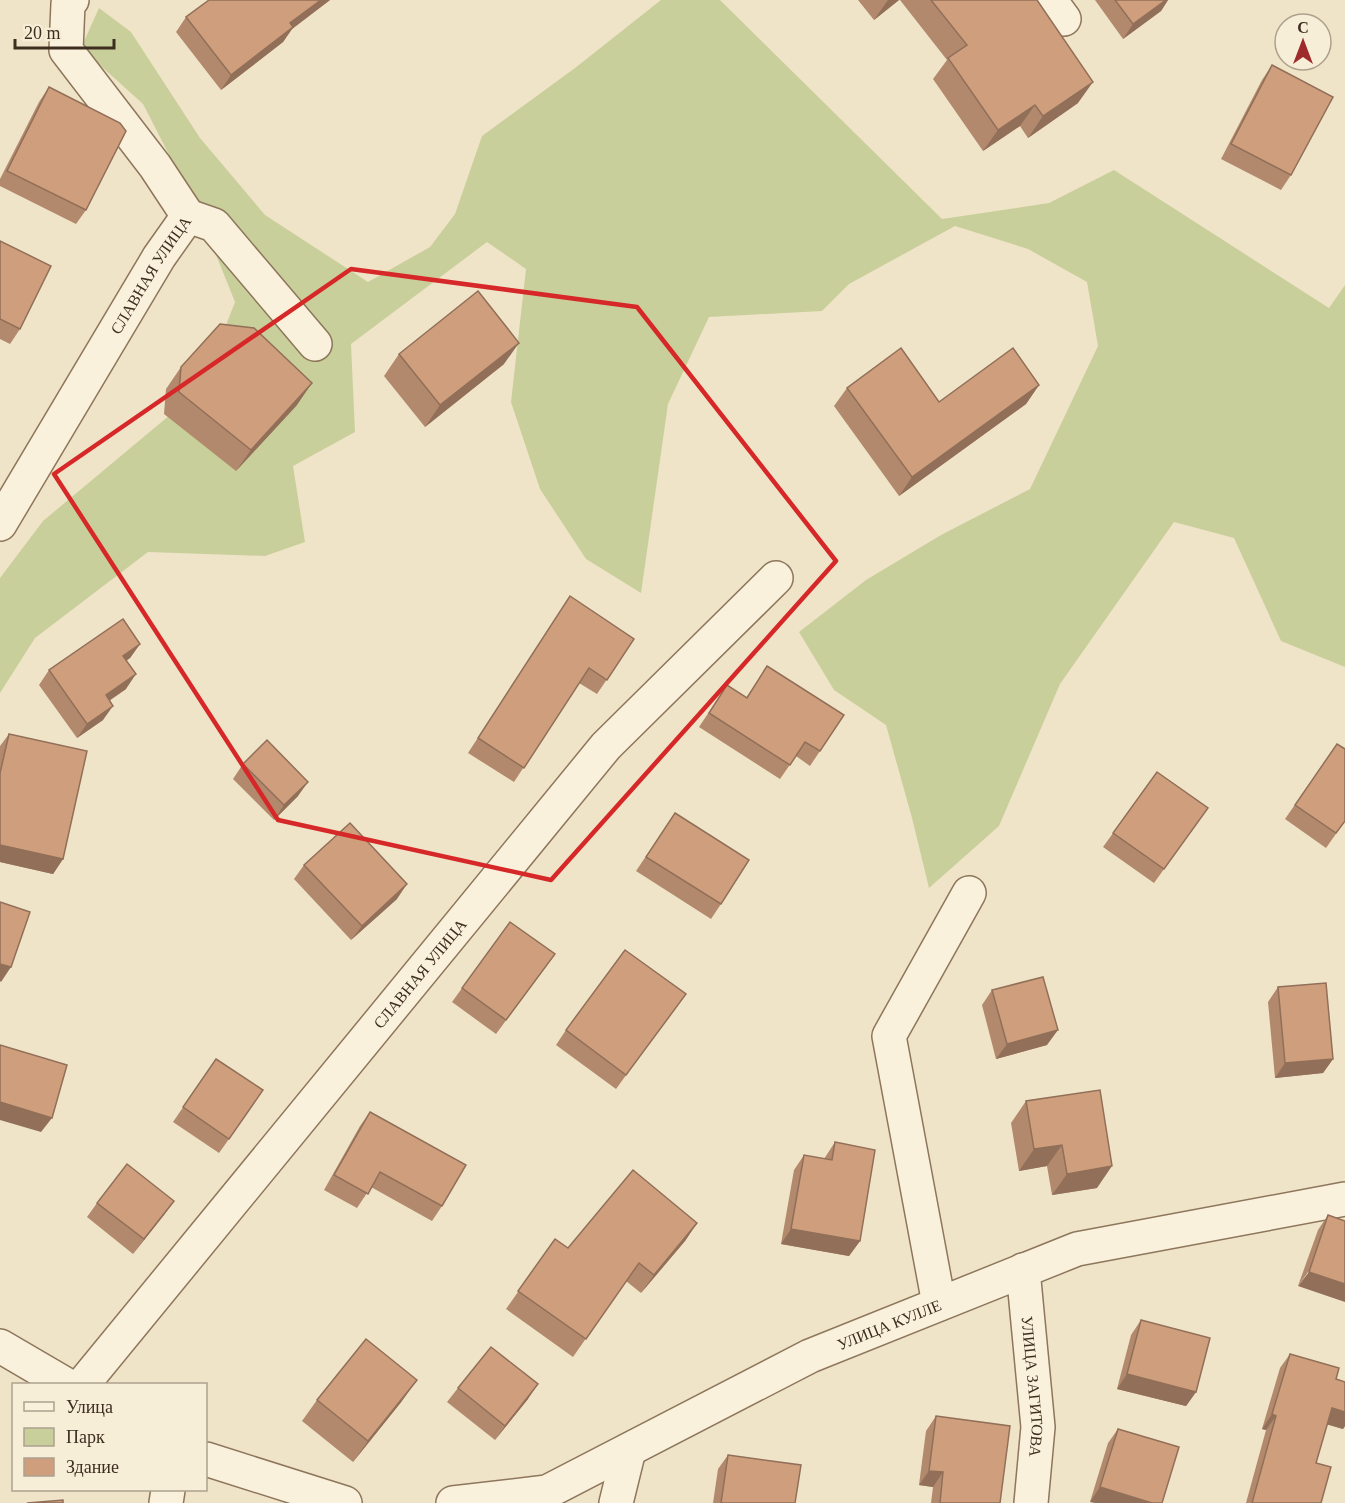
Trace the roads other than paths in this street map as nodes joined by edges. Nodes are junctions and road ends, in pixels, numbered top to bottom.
1 (72, 0) edge
2 (188, 216) junction
3 (315, 344) dead end
4 (0, 524) edge
5 (776, 578) dead end
6 (969, 893) dead end
7 (1345, 1199) edge
8 (1023, 1270) junction
9 (939, 1304) junction
10 (0, 1346) edge
11 (63, 1383) edge
12 (83, 1383) edge
13 (629, 1450) junction
14 (207, 1459) edge
15 (345, 1503) edge
16 (453, 1503) edge
17 (616, 1503) edge
18 (1031, 1503) edge

1 - 2 street, СЛАВНАЯ УЛИЦА
2 - 3 street
2 - 4 street, СЛАВНАЯ УЛИЦА
5 - 12 street, СЛАВНАЯ УЛИЦА
6 - 9 street
7 - 8 street, УЛИЦА КУЛЛЕ
8 - 9 street, УЛИЦА КУЛЛЕ
8 - 18 street, УЛИЦА ЗАГИТОВА
9 - 13 street, УЛИЦА КУЛЛЕ
10 - 11 street
13 - 16 street, УЛИЦА КУЛЛЕ
13 - 17 street
14 - 15 street

